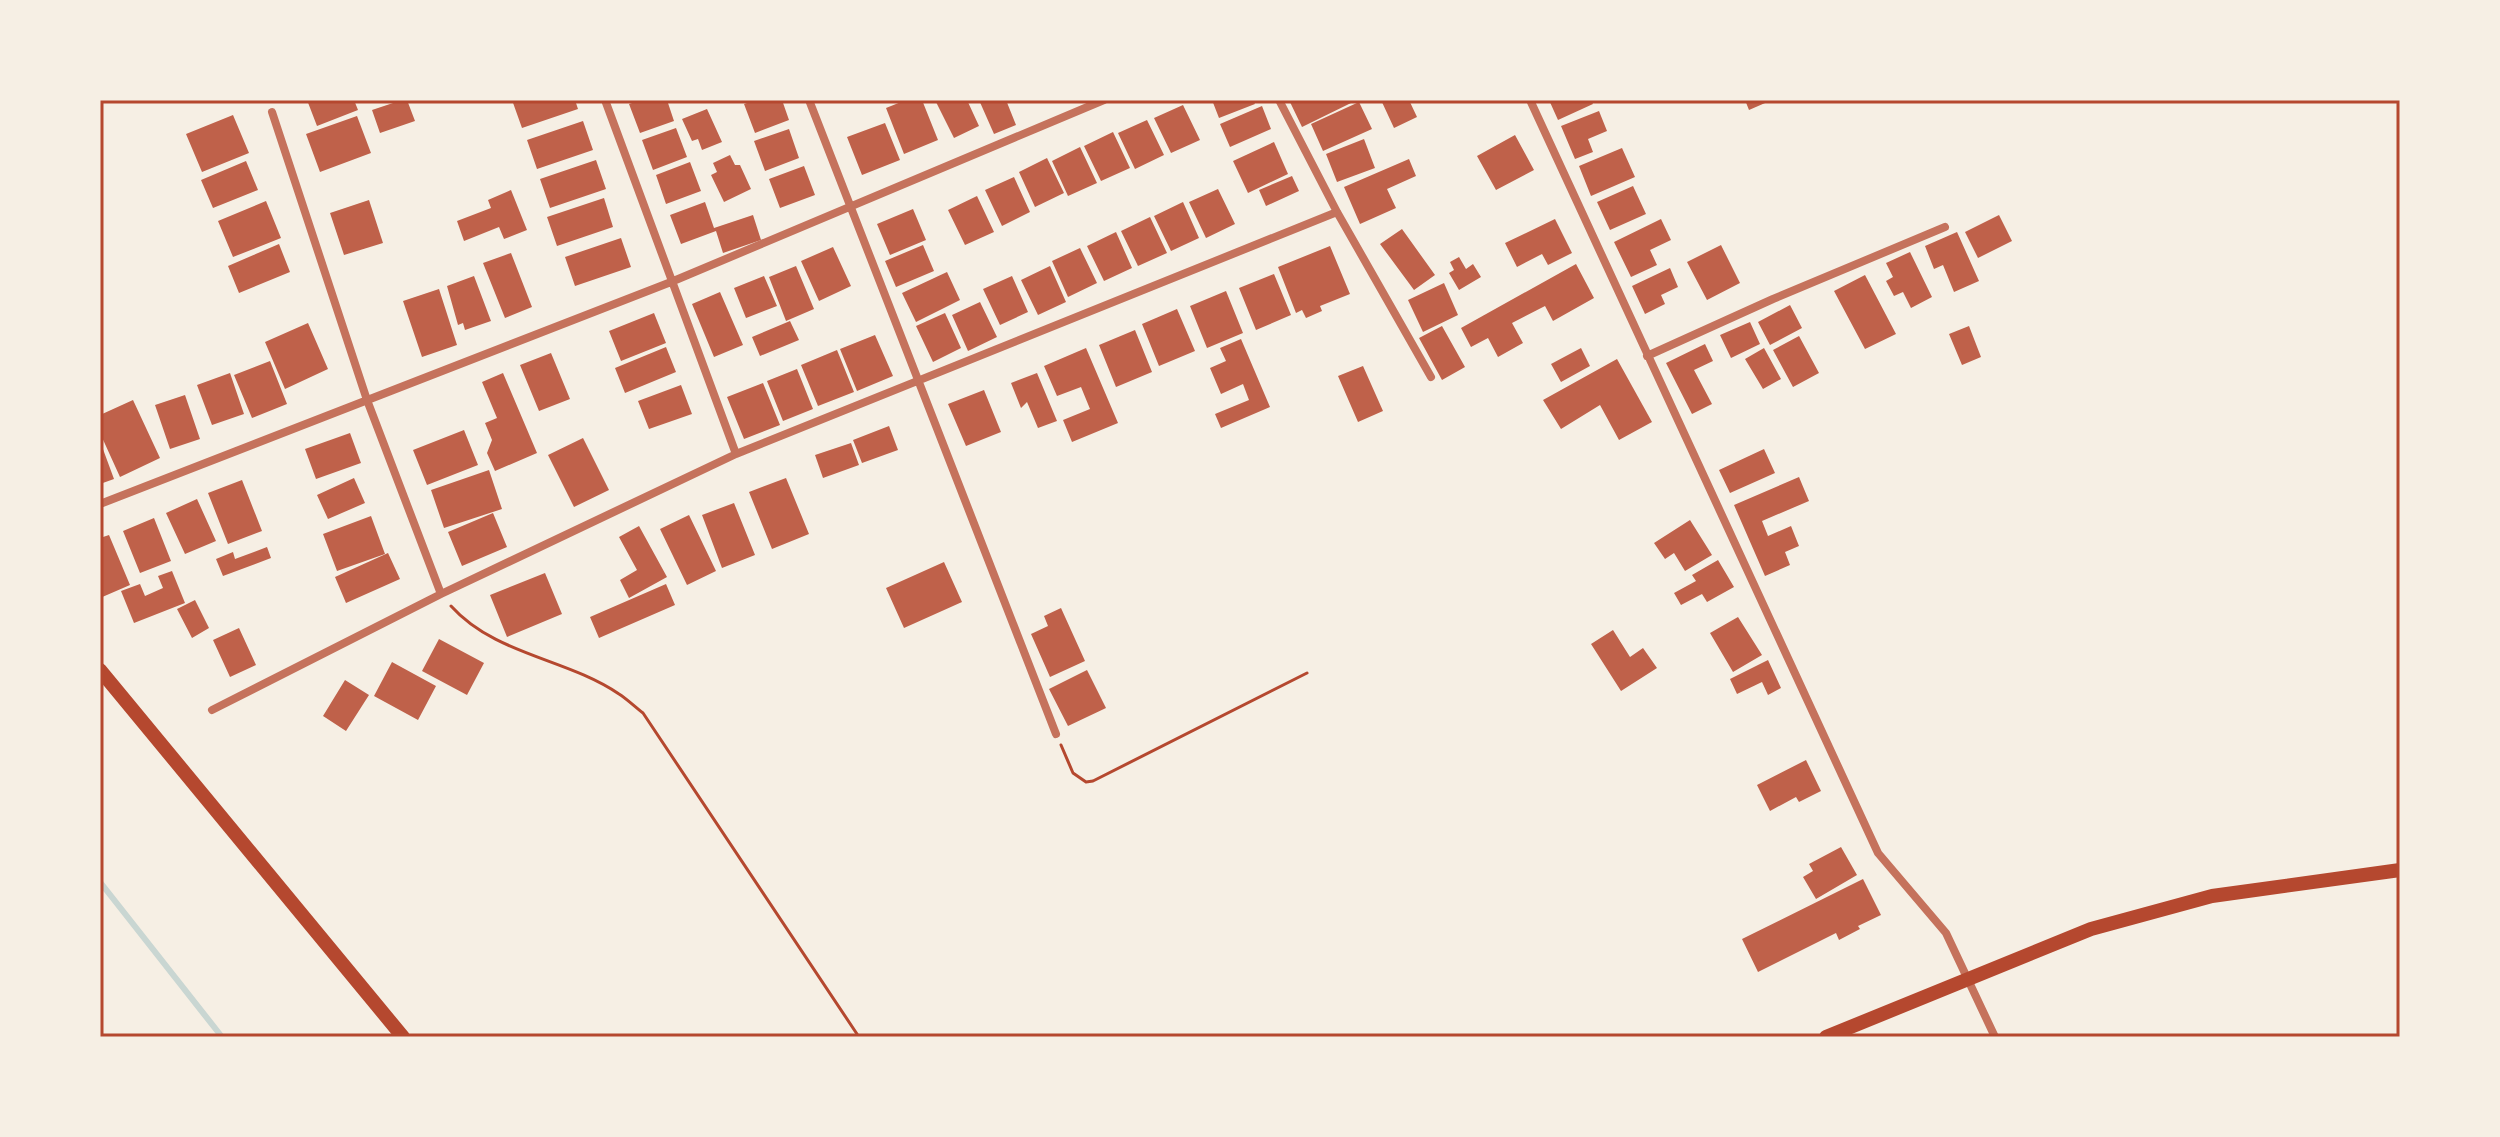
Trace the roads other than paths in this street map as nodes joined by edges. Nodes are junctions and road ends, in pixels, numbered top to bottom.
1 (605, 100) edge
2 (809, 100) edge
3 (1104, 100) edge
4 (1279, 100) edge
5 (1530, 100) edge
6 (1078, 104) edge
7 (272, 112) dead end
8 (850, 208) junction
9 (1337, 212) junction
10 (1945, 227) dead end
11 (671, 282) junction
12 (1647, 356) junction
13 (1431, 377) dead end
14 (917, 381) junction
15 (367, 400) junction
16 (736, 454) junction
17 (100, 504) edge
18 (441, 594) junction
19 (100, 670) edge
20 (212, 710) dead end
21 (1056, 734) road end
22 (2400, 870) edge
23 (1967, 977) junction
24 (403, 1037) edge
25 (1826, 1037) edge
26 (1995, 1037) edge

1 - 11 street
2 - 8 street
3 - 6 street
4 - 9 street
5 - 12 street
6 - 8 street
7 - 15 street
8 - 11 street
8 - 14 street
9 - 13 street
9 - 14 street
10 - 12 street
11 - 15 street
11 - 16 street
12 - 23 street
14 - 16 street
14 - 21 street
15 - 17 street
15 - 18 street
16 - 18 street
18 - 20 street
19 - 24 main road
22 - 23 main road
23 - 25 main road
23 - 26 street

